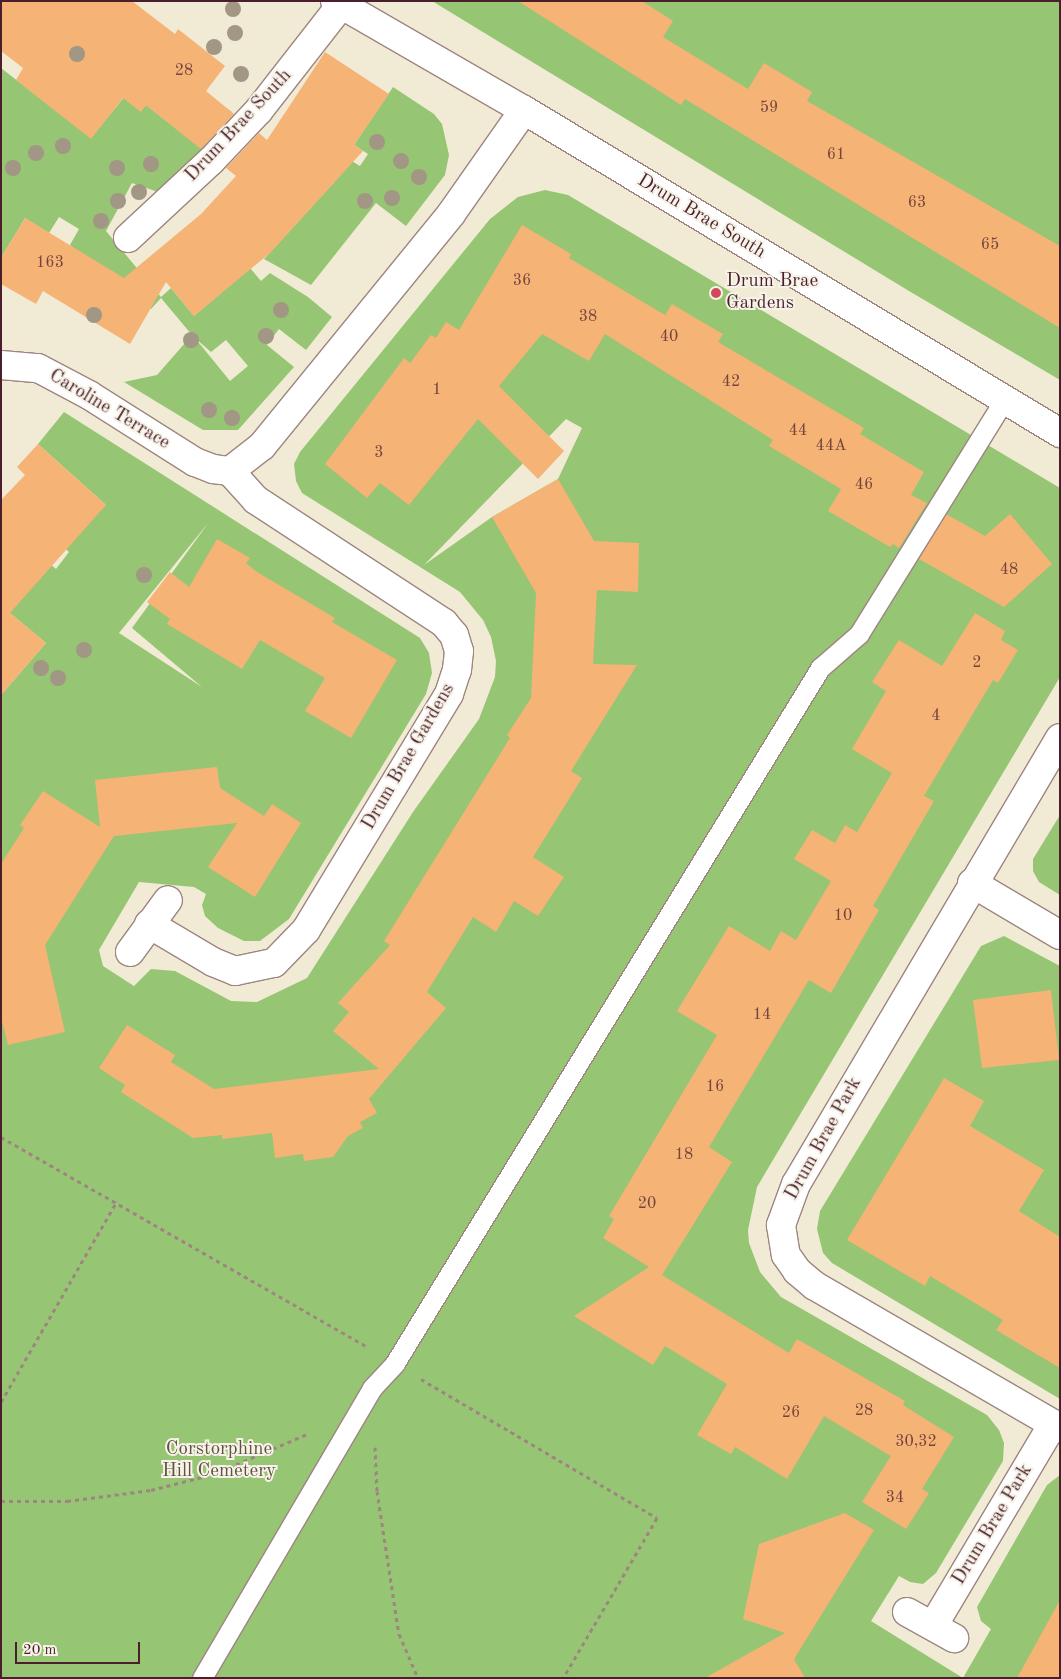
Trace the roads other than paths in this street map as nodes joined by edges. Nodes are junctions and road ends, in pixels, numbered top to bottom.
1 (338, 3) edge
2 (524, 110) junction
3 (128, 238) dead end
4 (1, 365) edge
5 (1004, 400) junction
6 (1060, 433) edge
7 (221, 470) junction
8 (1060, 738) edge
9 (972, 883) junction
10 (168, 900) dead end
11 (149, 924) junction
12 (1060, 935) edge
13 (130, 952) dead end
14 (1056, 1426) edge
15 (907, 1612) dead end
16 (202, 1678) edge

1 - 2 street, Drum Brae South
1 - 3 street, Drum Brae South
2 - 5 street, Drum Brae South
2 - 7 street
4 - 7 street, Caroline Terrace
5 - 6 street, Drum Brae South
5 - 16 lane
7 - 11 street, Drum Brae Gardens
8 - 9 street, Drum Brae Park
9 - 12 street
9 - 14 street, Drum Brae Park
10 - 11 street
11 - 13 street
14 - 15 street, Drum Brae Park

